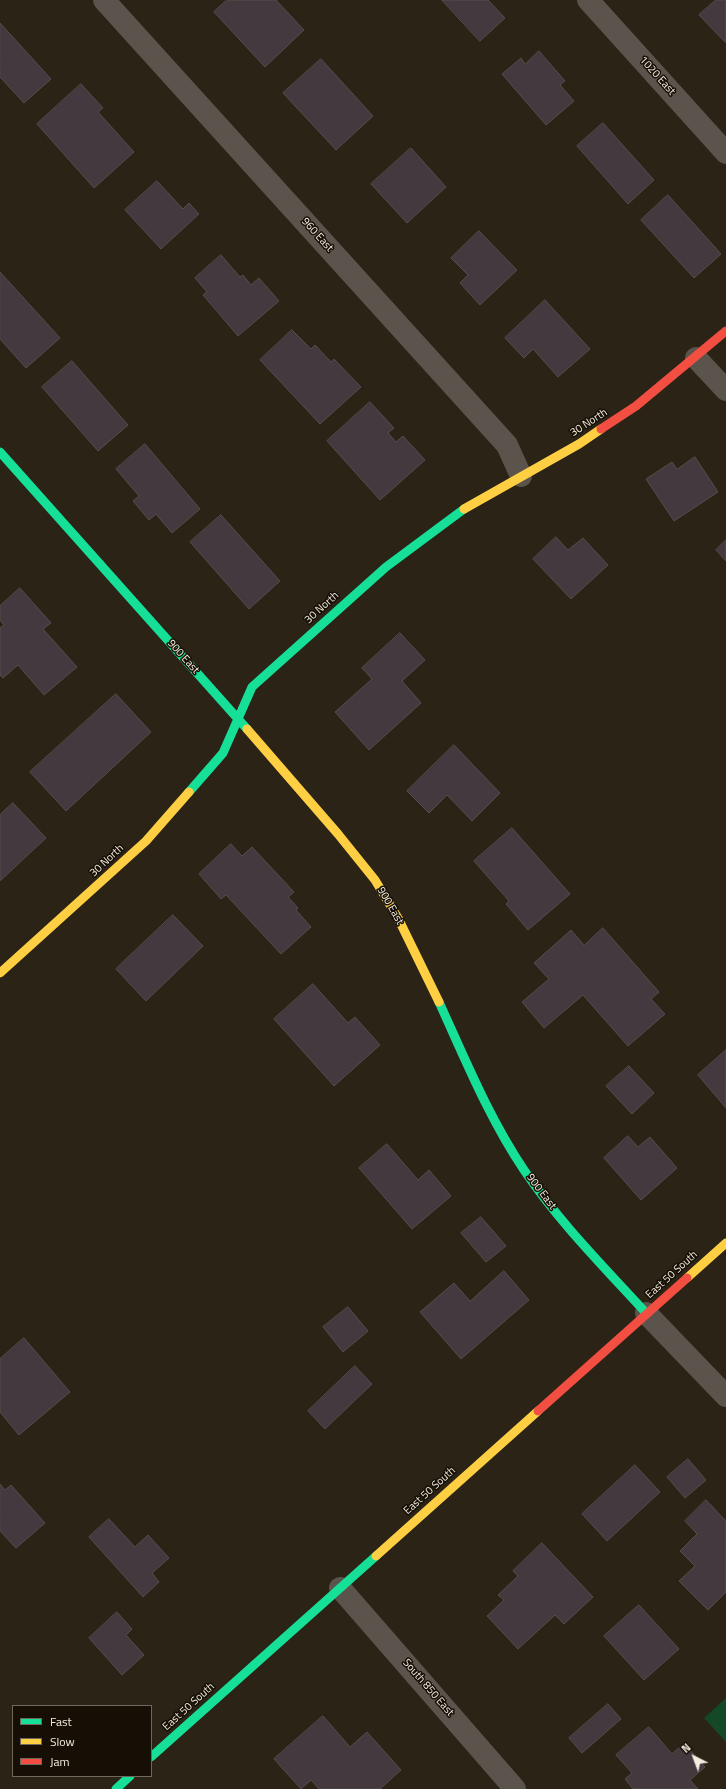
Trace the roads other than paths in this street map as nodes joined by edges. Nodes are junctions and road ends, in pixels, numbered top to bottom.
1 (104, 0) edge
2 (588, 0) edge
3 (726, 153) edge
4 (726, 331) edge
5 (696, 358) junction
6 (726, 390) edge
7 (0, 452) edge
8 (521, 476) junction
9 (238, 719) junction
10 (0, 973) edge
11 (726, 1242) edge
12 (646, 1313) junction
13 (726, 1396) edge
14 (340, 1588) junction
15 (152, 1756) edge
16 (129, 1777) edge
17 (116, 1789) edge
18 (516, 1789) edge

1 - 8 street, 960 East
2 - 3 street, 1020 East
4 - 5 street, 30 North
5 - 6 street
5 - 8 street, 30 North
7 - 9 street, 900 East
8 - 9 street, 30 North
9 - 10 street, 30 North
9 - 12 street, 900 East
11 - 12 street, East 50 South
12 - 13 street, 900 East
12 - 14 street, East 50 South
14 - 15 street, East 50 South
14 - 18 street, South 850 East
16 - 17 street

